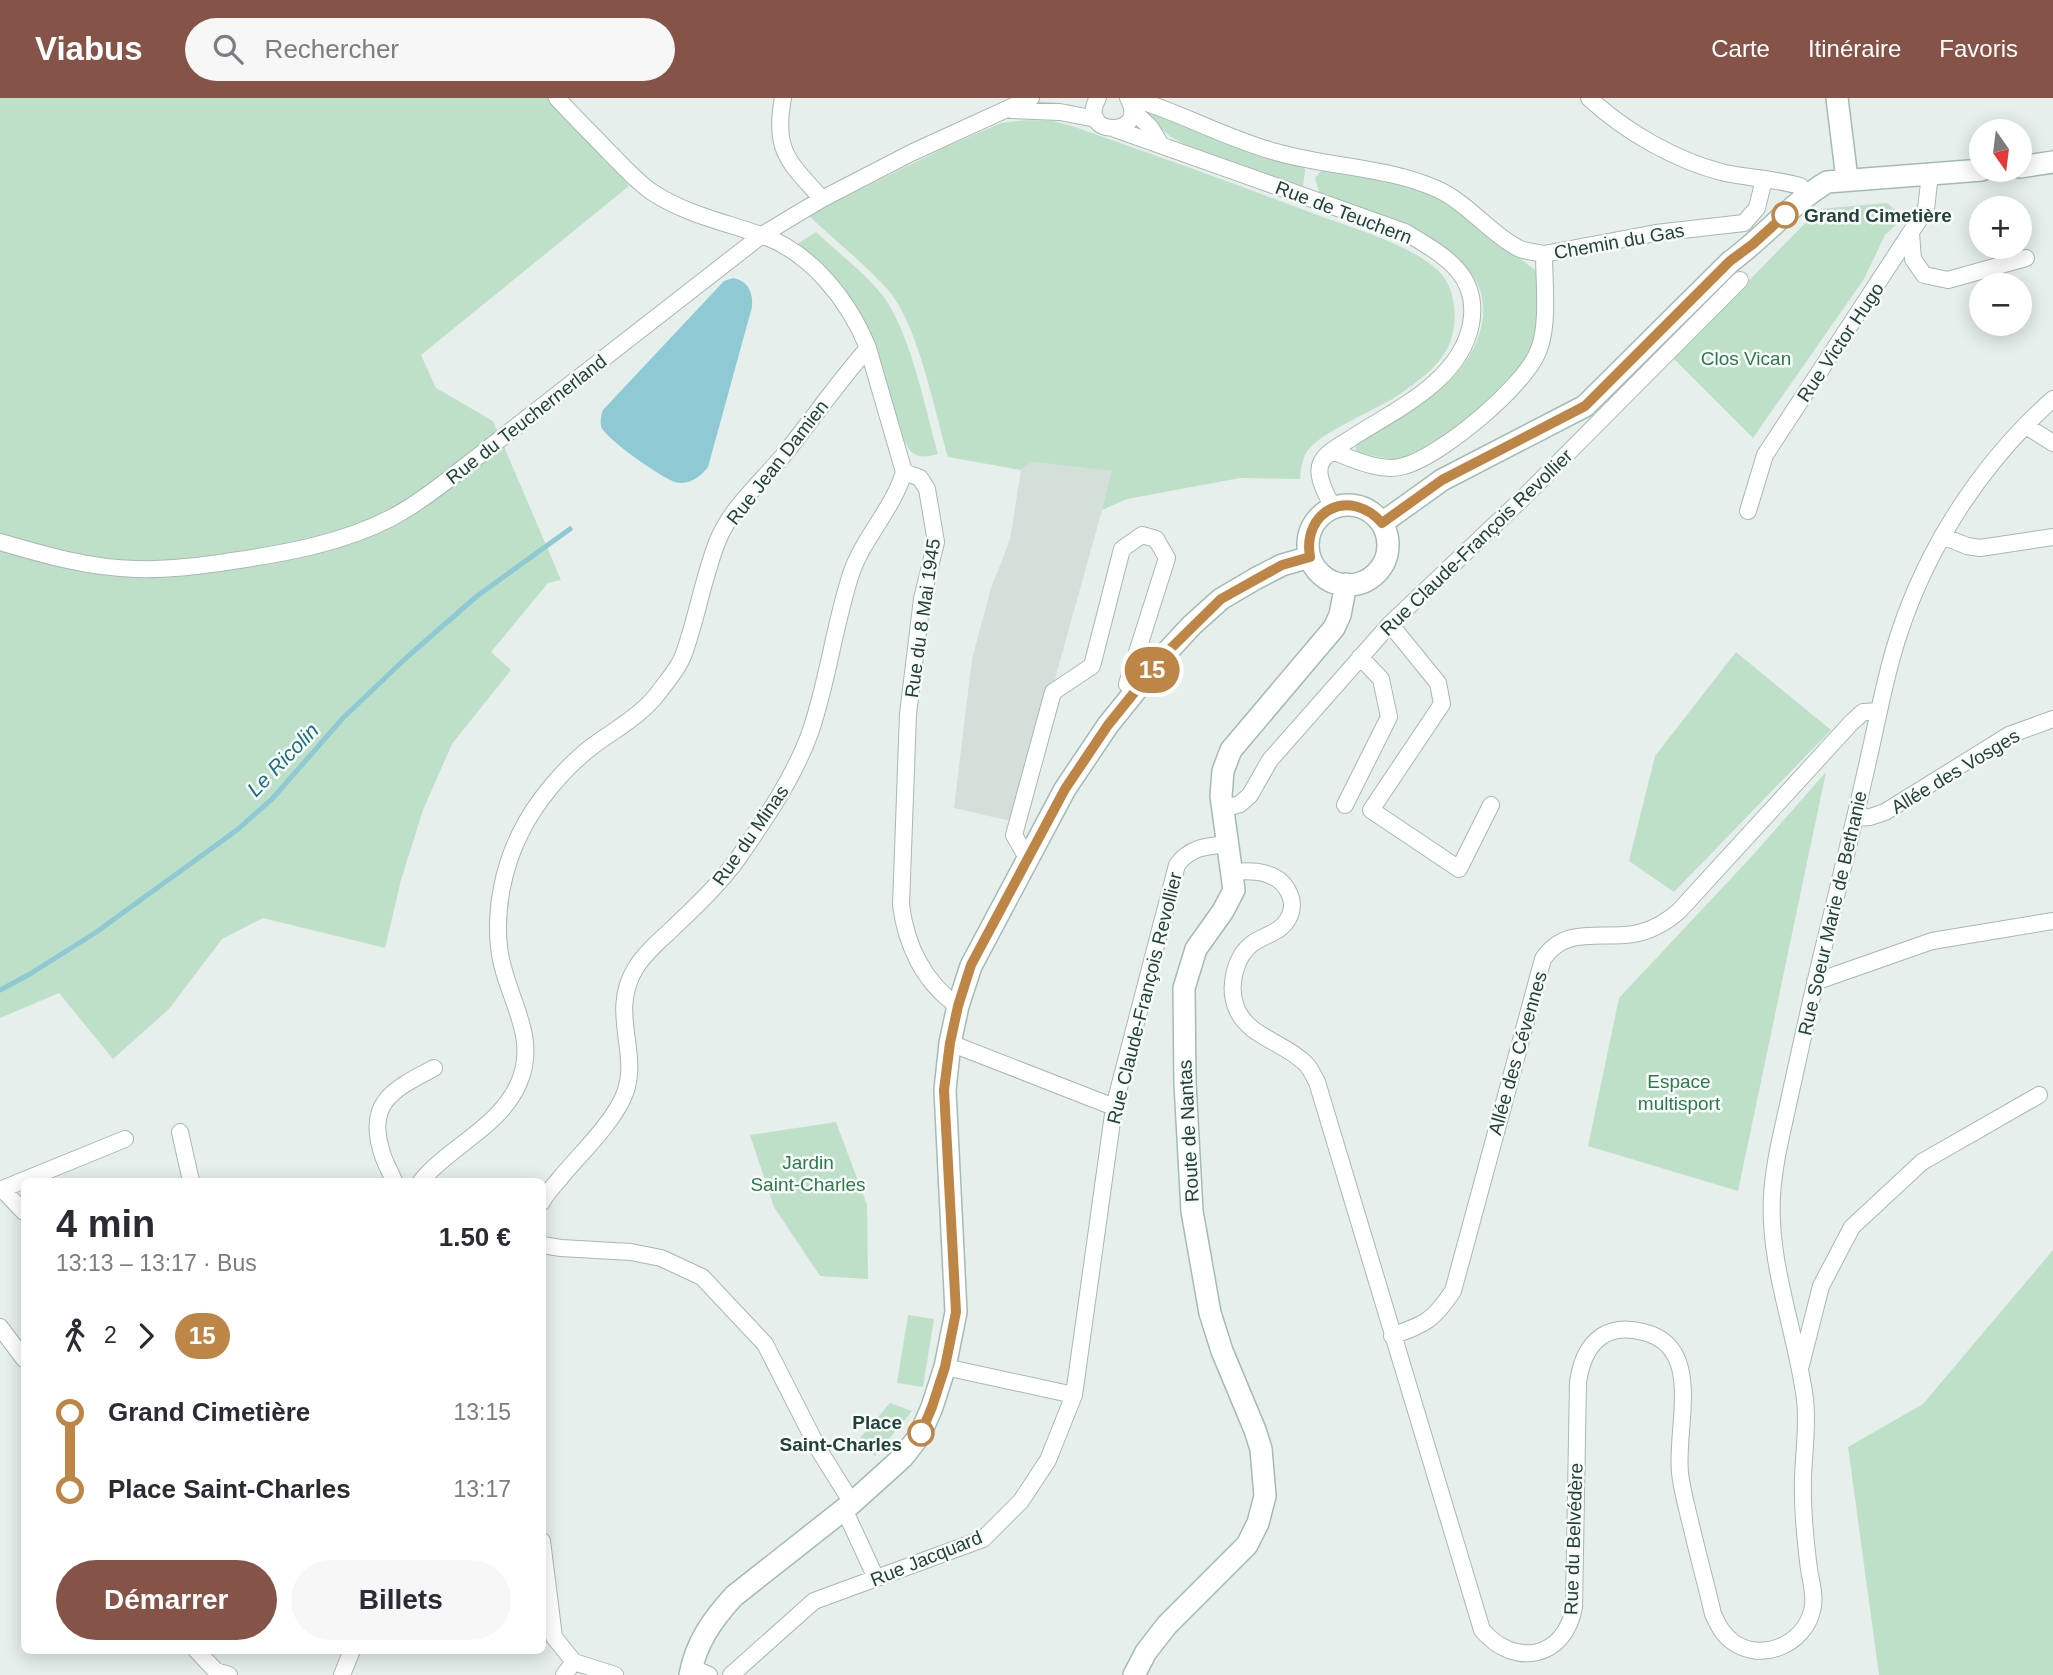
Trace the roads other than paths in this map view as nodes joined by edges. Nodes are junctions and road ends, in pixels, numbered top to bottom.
1 (558, 98) edge
2 (783, 98) edge
3 (1031, 98) edge
4 (1098, 98) edge
5 (1588, 98) edge
6 (1837, 98) edge
7 (1131, 102) edge
8 (1002, 111) junction
9 (1096, 119) junction
10 (1115, 129) junction
11 (1161, 145) junction
12 (2053, 162) edge
13 (2032, 165) edge
14 (1969, 171) edge
15 (1930, 174) junction
16 (1765, 179) junction
17 (1847, 179) junction
18 (1808, 194) junction
19 (822, 199) junction
20 (1911, 233) junction
21 (762, 235) junction
22 (1544, 254) junction
23 (2022, 259) edge
24 (1741, 280) dead end
25 (868, 348) junction
26 (2053, 399) edge
27 (2026, 426) junction
28 (2053, 443) edge
29 (1332, 451) junction
30 (904, 472) junction
31 (1333, 508) junction
32 (1748, 511) dead end
33 (1382, 523) junction
34 (1942, 536) junction
35 (2053, 537) edge
36 (0, 542) edge
37 (1310, 557) junction
38 (1346, 584) junction
39 (1390, 624) junction
40 (1360, 657) junction
41 (1136, 690) junction
42 (1879, 711) junction
43 (2053, 719) edge
44 (1491, 804) dead end
45 (1345, 805) dead end
46 (1223, 809) junction
47 (1855, 818) junction
48 (1228, 844) junction
49 (1027, 858) junction
50 (1233, 872) junction
51 (2053, 921) edge
52 (1815, 982) junction
53 (958, 1006) junction
54 (950, 1043) junction
55 (433, 1068) dead end
56 (2039, 1095) dead end
57 (1114, 1107) junction
58 (180, 1132) dead end
59 (125, 1139) dead end
60 (28, 1178) edge
61 (190, 1178) edge
62 (392, 1178) edge
63 (424, 1178) edge
64 (21, 1181) edge
65 (1, 1189) edge
66 (546, 1196) edge
67 (21, 1209) edge
68 (546, 1245) edge
69 (0, 1327) edge
70 (1392, 1336) junction
71 (21, 1355) edge
72 (945, 1367) junction
73 (1800, 1371) junction
74 (1074, 1395) junction
75 (1803, 1475) joint
76 (848, 1506) junction
77 (546, 1569) edge
78 (876, 1578) junction
79 (200, 1654) edge
80 (350, 1654) edge
81 (574, 1662) junction
82 (697, 1672) edge
83 (218, 1673) edge
84 (342, 1675) edge
85 (564, 1675) edge
86 (615, 1675) edge
87 (731, 1675) edge
88 (1134, 1675) edge

1 - 21 street
2 - 19 street
3 - 8 street, Rue du Teuchernerland
4 - 9 street
5 - 16 street
6 - 17 main road
7 - 10 street
7 - 11 street
7 - 22 street
8 - 9 street, Rue du Teuchernerland
8 - 19 street, Rue du Teuchernerland
9 - 10 street, Rue du Teuchernerland
10 - 11 street
11 - 29 street, Rue de Teuchern
12 - 13 main road
14 - 15 main road
15 - 17 main road
15 - 20 street, Rue Victor Hugo
16 - 18 street
16 - 22 street, Chemin du Gas
17 - 18 main road
18 - 33 main road
19 - 21 street, Rue du Teuchernerland
20 - 23 street
20 - 32 street, Rue Victor Hugo
21 - 25 street
21 - 36 street, Rue du Teuchernerland
22 - 29 street, Chemin du Gas
24 - 39 street, Rue Claude-François Revollier
25 - 30 street
25 - 63 street, Rue Jean Damien
26 - 27 street, Rue Soeur Marie de Bethanie
27 - 28 street
27 - 34 street, Rue Soeur Marie de Bethanie
29 - 31 street
30 - 53 street, Rue du 8 Mai 1945
30 - 66 street, Rue du Minas
31 - 33 main road
31 - 37 main road
33 - 38 main road
34 - 35 street
34 - 42 street, Rue Soeur Marie de Bethanie
37 - 38 main road
37 - 41 main road
38 - 46 main road, Route de Nantas
39 - 40 street, Rue Claude-François Revollier
39 - 44 street
40 - 45 street
40 - 46 street, Rue Claude-François Revollier
41 - 49 main road
41 - 49 street
42 - 47 street, Rue Soeur Marie de Bethanie
42 - 70 street, Allée des Cévennes
43 - 47 street, Allée des Vosges
46 - 48 main road, Route de Nantas
47 - 52 street, Rue Soeur Marie de Bethanie
48 - 50 main road, Route de Nantas
48 - 57 street, Rue Claude-François Revollier
49 - 53 main road
50 - 70 street, Rue du Belvédère
50 - 88 main road, Route de Nantas
51 - 52 street
52 - 73 street, Rue Soeur Marie de Bethanie
53 - 54 main road
54 - 57 street
54 - 72 main road
55 - 62 street
56 - 73 street
57 - 74 street, Rue Claude-François Revollier
58 - 61 street
59 - 60 street
64 - 65 street
65 - 67 street
68 - 76 street
69 - 71 street
70 - 75 street, Rue du Belvédère
72 - 74 street
72 - 76 main road
73 - 75 street, Rue Soeur Marie de Bethanie
74 - 78 street, Rue Jacquard
76 - 78 street
76 - 82 main road
77 - 81 street
78 - 87 street, Rue Jacquard
79 - 83 street
80 - 84 street
81 - 85 street
81 - 86 street

